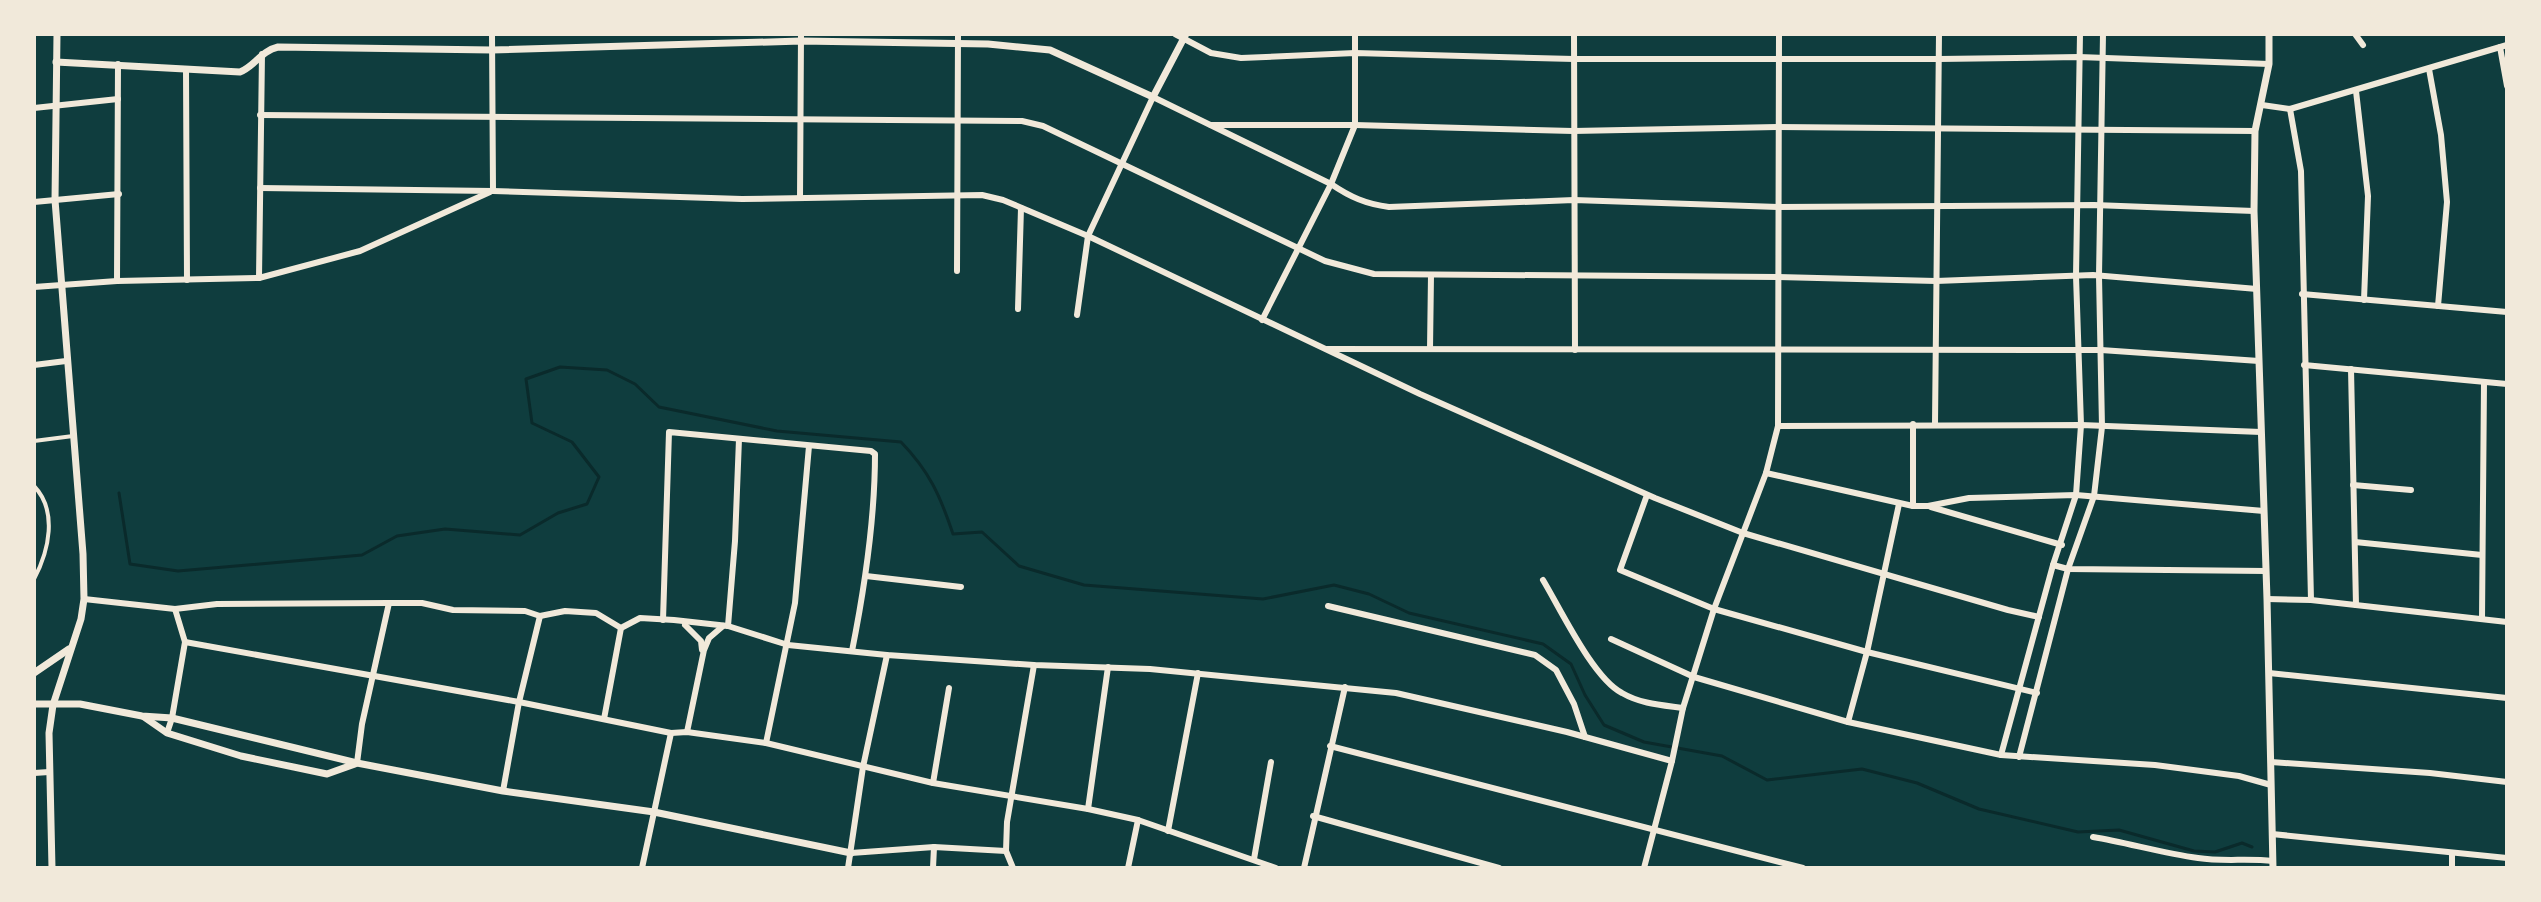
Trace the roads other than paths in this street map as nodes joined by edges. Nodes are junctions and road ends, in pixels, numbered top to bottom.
1 (57, 34) edge
2 (492, 34) edge
3 (958, 34) edge
4 (1175, 34) edge
5 (1355, 34) edge
6 (1574, 34) edge
7 (1779, 34) edge
8 (1939, 34) edge
9 (2080, 34) edge
10 (2103, 34) edge
11 (2269, 34) edge
12 (2355, 34) edge
13 (801, 37) edge
14 (1185, 37) edge
15 (958, 45) junction
16 (2363, 45) dead end
17 (2504, 46) edge
18 (492, 50) junction
19 (1355, 53) junction
20 (262, 54) junction
21 (2079, 57) junction
22 (2103, 58) junction
23 (1574, 59) junction
24 (1939, 59) junction
25 (1780, 60) junction
26 (56, 62) junction
27 (118, 64) junction
28 (2269, 64) junction
29 (186, 69) junction
30 (2429, 69) junction
31 (2507, 86) edge
32 (2356, 91) junction
33 (1153, 97) junction
34 (118, 99) junction
35 (55, 104) junction
36 (2262, 105) junction
37 (34, 108) edge
38 (2290, 109) junction
39 (260, 115) junction
40 (492, 117) junction
41 (800, 119) junction
42 (959, 120) junction
43 (1211, 125) junction
44 (1355, 125) junction
45 (1777, 127) junction
46 (1937, 130) junction
47 (2078, 130) junction
48 (2102, 130) junction
49 (1573, 131) junction
50 (2255, 131) junction
51 (1122, 165) junction
52 (1331, 184) junction
53 (260, 188) junction
54 (493, 191) junction
55 (119, 194) junction
56 (958, 194) junction
57 (800, 198) junction
58 (55, 200) junction
59 (1574, 200) junction
60 (34, 202) edge
61 (2101, 205) junction
62 (1938, 206) junction
63 (2077, 206) junction
64 (1778, 207) junction
65 (1021, 208) junction
66 (2254, 211) junction
67 (1088, 236) junction
68 (1299, 249) junction
69 (957, 271) dead end
70 (1431, 275) junction
71 (2076, 276) junction
72 (2099, 276) junction
73 (1574, 277) junction
74 (1777, 277) junction
75 (259, 278) junction
76 (187, 280) junction
77 (117, 281) junction
78 (1936, 281) junction
79 (60, 285) junction
80 (34, 287) edge
81 (2257, 289) junction
82 (2302, 294) junction
83 (2364, 300) junction
84 (2438, 306) junction
85 (1018, 309) dead end
86 (2507, 312) edge
87 (1077, 315) dead end
88 (1262, 320) junction
89 (1324, 349) junction
90 (1430, 349) junction
91 (1778, 349) junction
92 (1935, 349) junction
93 (1575, 350) junction
94 (2101, 350) junction
95 (2079, 351) junction
96 (66, 361) junction
97 (2259, 361) junction
98 (34, 365) edge
99 (2304, 365) junction
100 (2351, 369) junction
101 (2484, 382) junction
102 (2507, 384) edge
103 (1913, 424) junction
104 (1935, 424) junction
105 (2081, 425) junction
106 (1778, 426) junction
107 (2102, 427) junction
108 (2261, 432) junction
109 (73, 436) junction
110 (739, 439) junction
111 (34, 441) edge
112 (809, 446) junction
113 (1766, 473) junction
114 (2353, 485) junction
115 (34, 486) edge
116 (2411, 490) dead end
117 (1647, 495) junction
118 (2076, 495) junction
119 (2094, 496) junction
120 (1899, 504) junction
121 (1913, 506) junction
122 (1928, 506) junction
123 (2264, 511) junction
124 (1743, 533) junction
125 (2355, 542) junction
126 (2062, 545) junction
127 (2482, 555) junction
128 (2053, 565) junction
129 (2068, 569) junction
130 (2266, 571) junction
131 (1884, 574) junction
132 (866, 576) junction
133 (34, 579) edge
134 (1543, 580) dead end
135 (961, 587) dead end
136 (84, 599) junction
137 (2267, 599) junction
138 (2311, 600) junction
139 (389, 603) junction
140 (2356, 605) junction
141 (1328, 606) dead end
142 (175, 609) junction
143 (1714, 609) junction
144 (540, 616) junction
145 (2039, 617) junction
146 (2482, 619) junction
147 (663, 620) junction
148 (674, 620) junction
149 (2507, 622) edge
150 (725, 626) junction
151 (621, 628) junction
152 (1611, 639) dead end
153 (185, 642) junction
154 (788, 645) junction
155 (71, 648) junction
156 (852, 651) junction
157 (1867, 652) junction
158 (703, 655) junction
159 (887, 655) junction
160 (1034, 665) junction
161 (1108, 667) junction
162 (34, 673) edge
163 (1198, 673) junction
164 (2269, 673) junction
165 (372, 676) junction
166 (1694, 677) junction
167 (1345, 687) junction
168 (949, 688) dead end
169 (2020, 689) junction
170 (2037, 693) junction
171 (2507, 698) edge
172 (519, 702) junction
173 (34, 704) edge
174 (53, 705) junction
175 (1683, 708) junction
176 (142, 716) junction
177 (172, 718) junction
178 (604, 719) junction
179 (1848, 722) junction
180 (687, 732) junction
181 (167, 733) junction
182 (671, 733) junction
183 (1585, 737) junction
184 (766, 743) junction
185 (1330, 746) junction
186 (2001, 755) junction
187 (2019, 757) junction
188 (1672, 761) junction
189 (1271, 762) dead end
190 (2271, 762) junction
191 (357, 763) junction
192 (863, 767) junction
193 (49, 772) junction
194 (34, 773) edge
195 (2507, 782) edge
196 (933, 783) junction
197 (2271, 785) junction
198 (503, 791) junction
199 (1011, 796) junction
200 (1088, 809) junction
201 (654, 812) junction
202 (1313, 816) junction
203 (1138, 820) junction
204 (1656, 830) junction
205 (1168, 831) junction
206 (2272, 834) junction
207 (2093, 837) dead end
208 (934, 847) junction
209 (1006, 851) junction
210 (851, 853) junction
211 (2452, 853) junction
212 (2507, 858) edge
213 (1254, 859) junction
214 (2273, 864) edge
215 (52, 868) edge
216 (642, 868) edge
217 (848, 868) edge
218 (933, 868) edge
219 (1013, 868) edge
220 (1128, 868) edge
221 (1276, 868) edge
222 (1304, 868) edge
223 (1499, 868) edge
224 (1644, 868) edge
225 (1803, 868) edge
226 (2452, 868) edge

1 - 26 street
2 - 18 street
3 - 15 street
4 - 14 street
5 - 19 street
6 - 23 street
7 - 25 street
8 - 24 street
9 - 21 street
10 - 22 street
11 - 28 street
12 - 16 street
13 - 15 street
13 - 18 street
13 - 41 street
14 - 19 street
14 - 33 street
15 - 33 street
15 - 42 street
17 - 30 street
17 - 31 street
18 - 20 street
18 - 40 street
19 - 23 street
19 - 44 street
20 - 29 street
20 - 39 street
21 - 22 street
21 - 24 street
21 - 47 street
22 - 28 street
22 - 48 street
23 - 25 street
23 - 49 street
24 - 25 street
24 - 46 street
25 - 45 street
26 - 27 street
26 - 35 street
27 - 29 street
27 - 34 street
28 - 36 street
29 - 76 street
30 - 32 street
30 - 84 street
32 - 38 street
32 - 83 street
33 - 43 street
33 - 51 street
34 - 35 street
34 - 55 street
35 - 37 street
35 - 58 street
36 - 38 street
36 - 50 street
38 - 82 street
39 - 40 street
39 - 53 street
40 - 41 street
40 - 54 street
41 - 42 street
41 - 57 street
42 - 51 street
42 - 56 street
43 - 44 street
43 - 52 street
44 - 49 street
44 - 52 street
45 - 46 street
45 - 49 street
45 - 64 street
46 - 47 street
46 - 62 street
47 - 48 street
47 - 63 street
48 - 50 street
48 - 61 street
49 - 59 street
50 - 66 street
51 - 67 street
51 - 68 street
52 - 59 street
52 - 68 street
53 - 54 street
53 - 75 street
54 - 57 street
54 - 75 street
55 - 58 street
55 - 77 street
56 - 57 street
56 - 65 street
56 - 69 street
58 - 60 street
58 - 79 street
59 - 64 street
59 - 73 street
61 - 63 street
61 - 66 street
61 - 72 street
62 - 63 street
62 - 64 street
62 - 78 street
63 - 71 street
64 - 74 street
65 - 67 street
65 - 85 street
66 - 81 street
67 - 87 street
67 - 88 street
68 - 70 street
68 - 88 street
70 - 73 street
70 - 90 street
71 - 72 street
71 - 78 street
71 - 95 street
72 - 81 street
72 - 94 street
73 - 74 street
73 - 93 street
74 - 78 street
74 - 91 street
75 - 76 street
76 - 77 street
77 - 79 street
78 - 92 street
79 - 80 street
79 - 96 street
81 - 97 street
82 - 83 street
82 - 99 street
83 - 84 street
84 - 86 street
88 - 89 street
89 - 90 street
89 - 117 street
90 - 93 street
91 - 92 street
91 - 93 street
91 - 106 street
92 - 95 street
92 - 104 street
94 - 95 street
94 - 97 street
94 - 107 street
95 - 105 street
96 - 98 street
96 - 109 street
97 - 108 street
99 - 100 street
99 - 138 street
100 - 101 street
100 - 114 street
101 - 102 street
101 - 127 street
103 - 104 street
103 - 106 street
103 - 121 street
104 - 105 street
105 - 107 street
105 - 118 street
106 - 113 street
107 - 108 street
107 - 119 street
108 - 123 street
109 - 111 street
109 - 136 street
110 - 112 street
110 - 147 street
110 - 150 street
112 - 132 street
112 - 154 street
113 - 120 street
113 - 124 street
114 - 116 street
114 - 125 street
115 - 133 street
117 - 124 street
117 - 143 street
118 - 119 street
118 - 122 street
118 - 126 street
119 - 123 street
119 - 129 street
120 - 121 street
120 - 131 street
121 - 122 street
122 - 126 street
123 - 130 street
124 - 131 street
124 - 143 street
125 - 127 street
125 - 140 street
126 - 128 street
127 - 146 street
128 - 129 street
128 - 145 street
129 - 130 street
129 - 170 street
130 - 137 street
131 - 145 street
131 - 157 street
132 - 135 street
132 - 156 street
134 - 175 street
136 - 142 street
136 - 155 street
137 - 138 street
137 - 164 street
138 - 140 street
139 - 142 street
139 - 144 street
139 - 165 street
140 - 146 street
141 - 183 street
142 - 153 street
143 - 157 street
143 - 166 street
144 - 151 street
144 - 172 street
145 - 169 street
146 - 149 street
147 - 148 street
147 - 151 street
148 - 150 street
148 - 158 street
150 - 154 street
150 - 158 street
151 - 178 street
152 - 166 street
153 - 165 street
153 - 177 street
154 - 156 street
154 - 184 street
155 - 162 street
155 - 174 street
156 - 159 street
157 - 169 street
157 - 179 street
158 - 180 street
159 - 160 street
159 - 192 street
160 - 161 street
160 - 199 street
161 - 163 street
161 - 200 street
163 - 167 street
163 - 205 street
164 - 171 street
164 - 190 street
165 - 172 street
165 - 191 street
166 - 175 street
166 - 179 street
167 - 183 street
167 - 185 street
168 - 196 street
169 - 170 street
169 - 186 street
170 - 187 street
172 - 178 street
172 - 198 street
173 - 174 street
174 - 176 street
174 - 193 street
175 - 188 street
176 - 177 street
176 - 181 street
177 - 181 street
177 - 191 street
178 - 182 street
179 - 186 street
180 - 182 street
180 - 184 street
181 - 191 street
182 - 201 street
183 - 188 street
184 - 192 street
185 - 202 street
185 - 204 street
186 - 187 street
187 - 197 street
188 - 204 street
189 - 213 street
190 - 195 street
190 - 197 street
191 - 198 street
192 - 196 street
192 - 210 street
193 - 194 street
193 - 215 street
196 - 199 street
197 - 206 street
198 - 201 street
199 - 200 street
199 - 209 street
200 - 203 street
201 - 210 street
201 - 216 street
202 - 222 street
202 - 223 street
203 - 205 street
203 - 220 street
204 - 224 street
204 - 225 street
205 - 213 street
206 - 211 street
206 - 214 street
207 - 214 street
208 - 209 street
208 - 210 street
208 - 218 street
209 - 219 street
210 - 217 street
211 - 212 street
211 - 226 street
213 - 221 street

